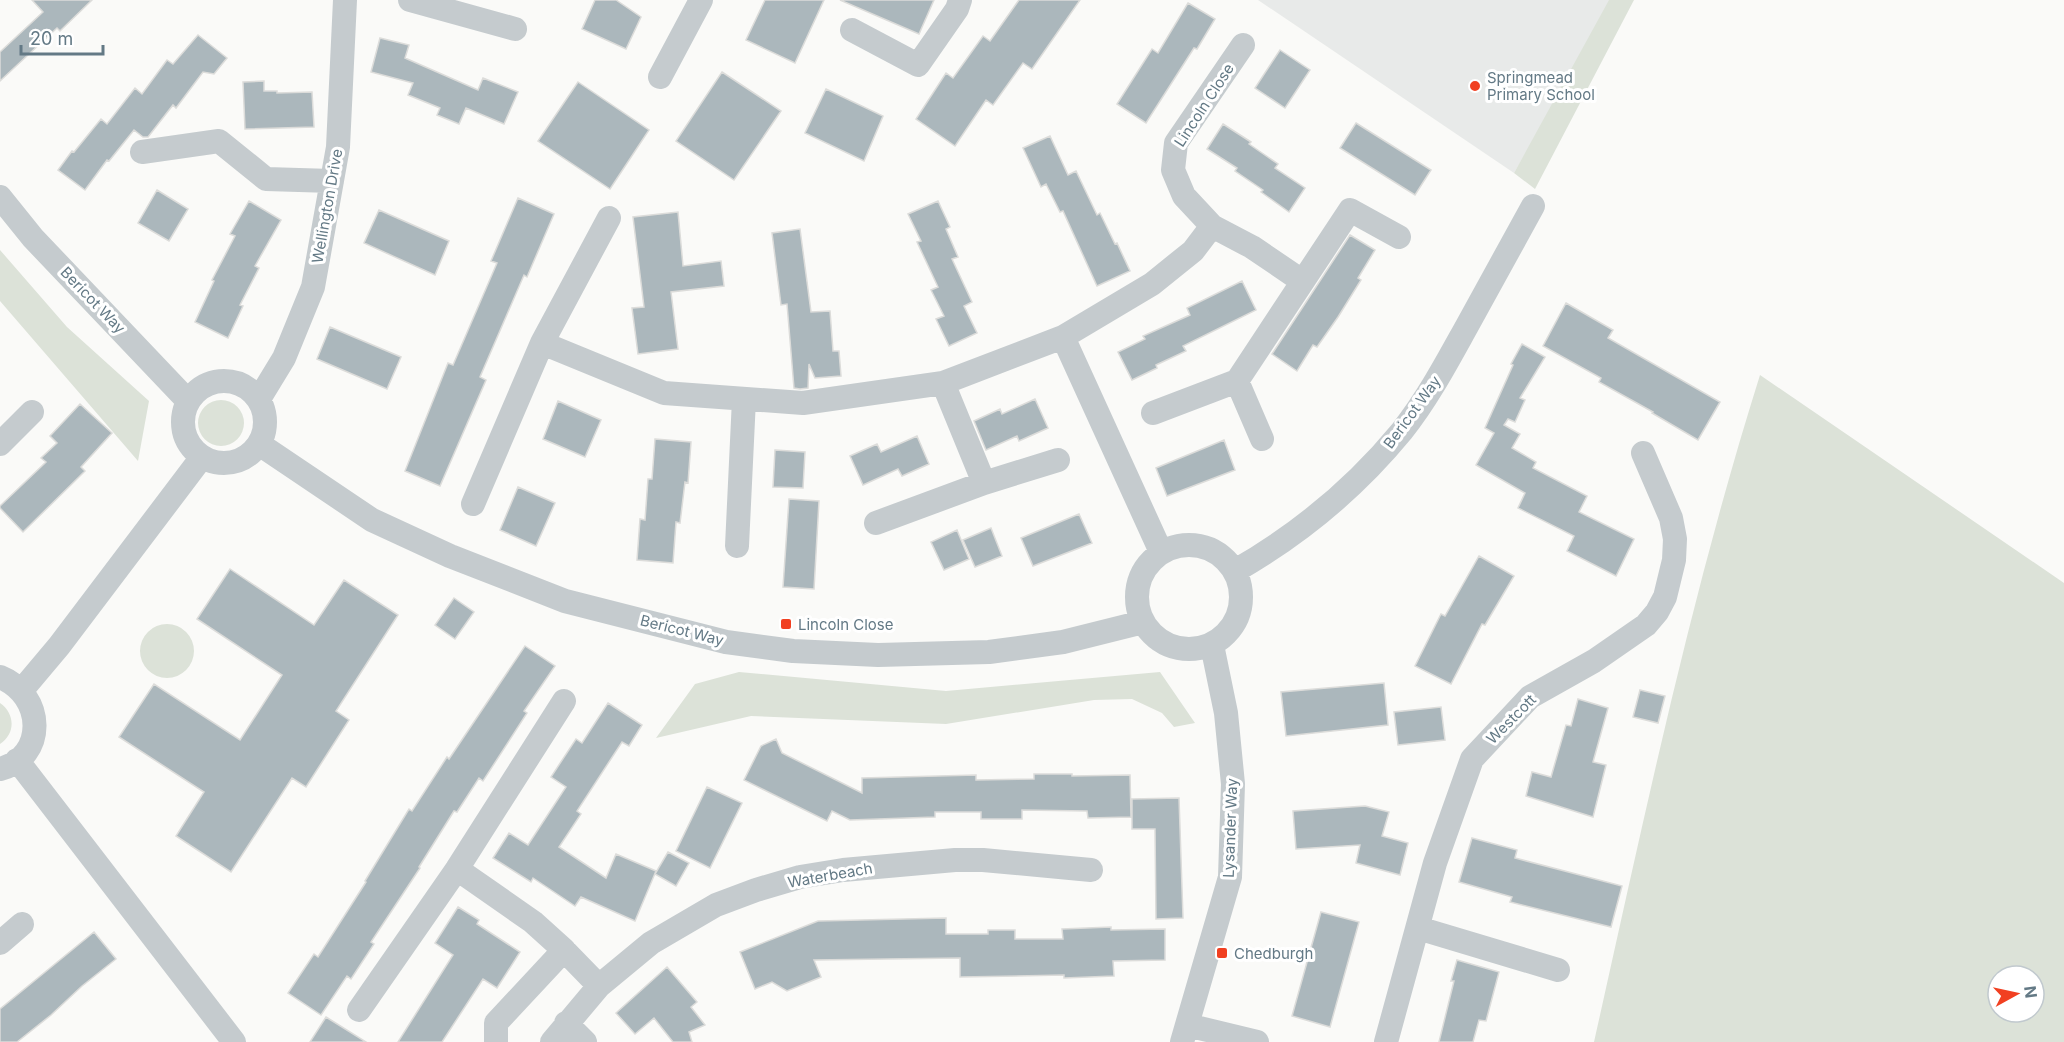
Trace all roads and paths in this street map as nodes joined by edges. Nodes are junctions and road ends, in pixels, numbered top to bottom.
1 (345, 0) edge
2 (410, 0) edge
3 (701, 0) edge
4 (960, 0) edge
5 (515, 29) dead end
6 (852, 30) dead end
7 (1243, 45) dead end
8 (660, 77) dead end
9 (142, 152) dead end
10 (332, 181) junction
11 (0, 197) edge
12 (1533, 206) dead end
13 (609, 218) dead end
14 (1212, 226) junction
15 (1400, 237) dead end
16 (1302, 282) junction
17 (1063, 337) junction
18 (542, 343) junction
19 (1237, 381) junction
20 (943, 383) junction
21 (259, 399) junction
22 (744, 399) junction
23 (188, 401) junction
24 (32, 412) dead end
25 (1153, 412) dead end
26 (1262, 439) dead end
27 (0, 444) edge
28 (259, 444) junction
29 (1643, 453) dead end
30 (202, 456) junction
31 (1058, 460) dead end
32 (984, 483) junction
33 (473, 504) dead end
34 (876, 523) dead end
35 (737, 546) dead end
36 (1161, 552) junction
37 (1235, 571) junction
38 (1143, 622) junction
39 (1212, 645) junction
40 (0, 677) edge
41 (22, 690) junction
42 (564, 701) dead end
43 (9, 764) edge
44 (457, 869) junction
45 (1091, 870) dead end
46 (22, 924) dead end
47 (1418, 928) junction
48 (0, 943) edge
49 (564, 950) junction
50 (1558, 970) dead end
51 (599, 986) junction
52 (359, 1010) dead end
53 (566, 1023) junction
54 (1185, 1034) edge
55 (234, 1042) edge
56 (496, 1042) edge
57 (552, 1042) edge
58 (585, 1042) edge
59 (1257, 1042) edge
60 (1386, 1042) edge

1 - 10 street, Wellington Drive
2 - 5 street
3 - 8 street
4 - 6 street
7 - 14 street, Lincoln Close
9 - 10 street
10 - 21 street, Wellington Drive
11 - 23 street, Bericot Way
12 - 37 street, Bericot Way
13 - 18 street
14 - 16 street, Lincoln Close
14 - 17 street
15 - 16 street
16 - 19 street
17 - 20 street
17 - 36 street
18 - 22 street
18 - 33 street
19 - 25 street
19 - 26 street
20 - 22 street
20 - 32 street
21 - 23 street
21 - 28 street
22 - 35 street
23 - 30 street
24 - 27 street
28 - 30 street
28 - 38 street, Bericot Way
29 - 47 street, Westcott
30 - 41 street
31 - 32 street
32 - 34 street
36 - 37 street
36 - 38 street
37 - 39 street
38 - 39 street
39 - 54 street, Lysander Way
40 - 41 street
41 - 43 street
42 - 44 street
43 - 55 street
44 - 49 street
44 - 52 street
45 - 51 street, Waterbeach
46 - 48 street
47 - 50 street
47 - 60 street, Westcott
49 - 51 street
49 - 56 street
51 - 53 street, Waterbeach
53 - 57 street, Waterbeach
53 - 58 street
54 - 59 street

